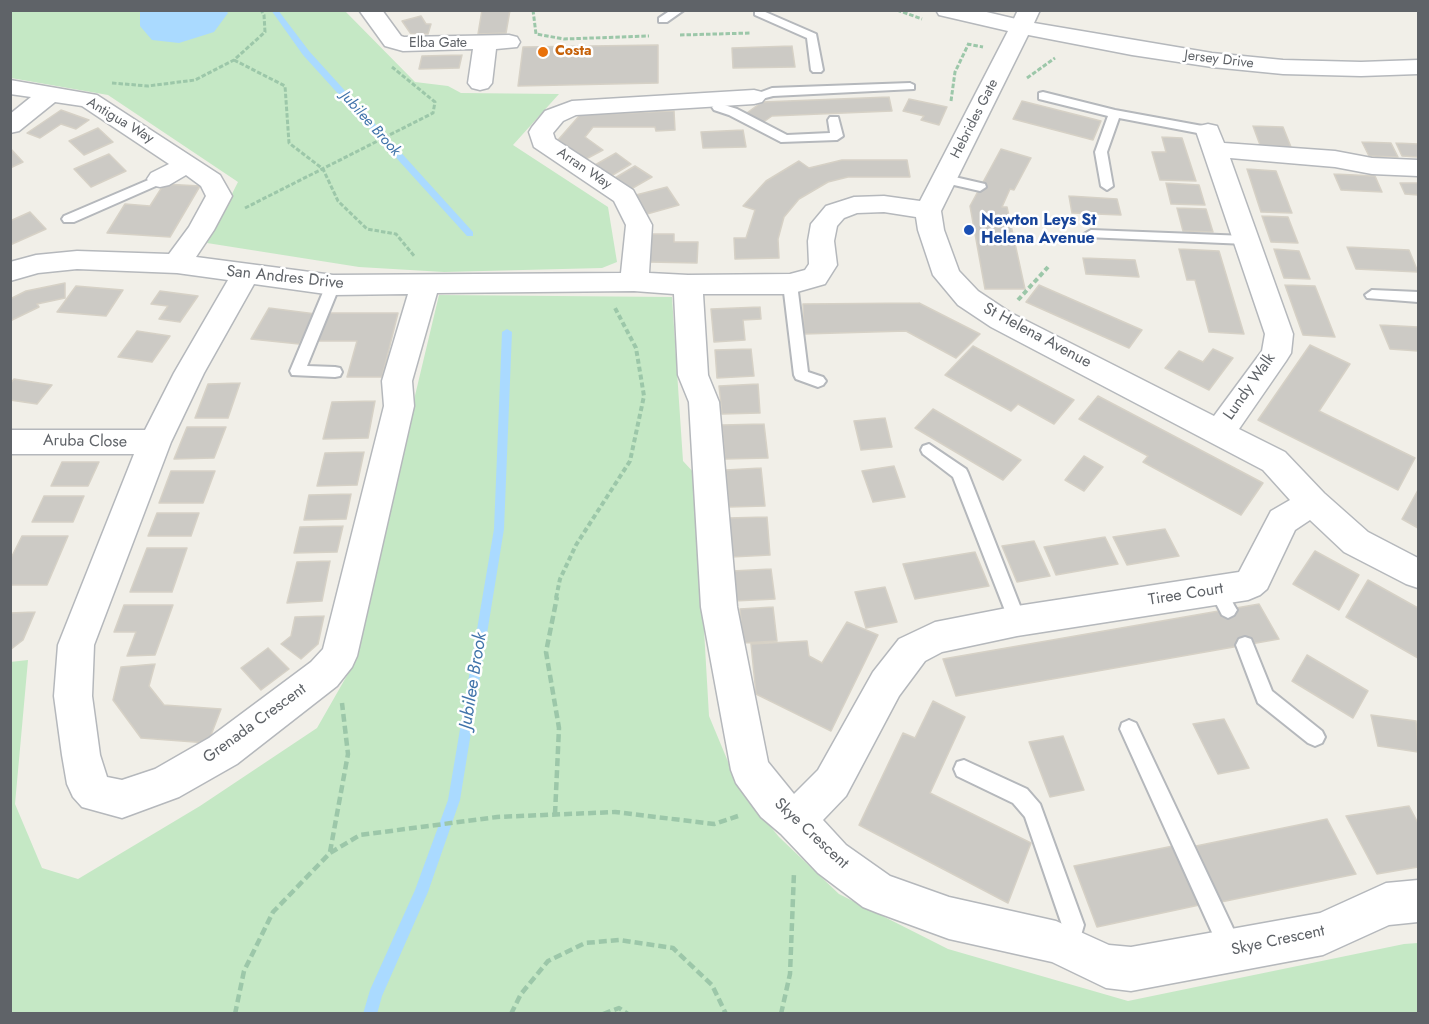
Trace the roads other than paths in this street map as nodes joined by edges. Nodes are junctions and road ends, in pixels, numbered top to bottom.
1 (370, 10) edge
2 (679, 10) edge
3 (947, 10) edge
4 (759, 14) dead end
5 (1025, 19) edge
6 (663, 20) dead end
7 (509, 42) dead end
8 (485, 43) junction
9 (1419, 67) edge
10 (817, 70) dead end
11 (480, 83) dead end
12 (10, 87) edge
13 (910, 87) dead end
14 (50, 94) junction
15 (1043, 96) dead end
16 (754, 97) joint
17 (718, 109) junction
18 (1114, 114) junction
19 (834, 120) dead end
20 (10, 126) edge
21 (1212, 141) junction
22 (188, 164) junction
23 (1419, 168) edge
24 (160, 179) joint
25 (946, 179) junction
26 (1107, 186) dead end
27 (980, 188) dead end
28 (928, 211) junction
29 (69, 219) dead end
30 (1091, 234) dead end
31 (1246, 240) junction
32 (177, 264) junction
33 (10, 272) edge
34 (246, 274) junction
35 (423, 274) junction
36 (623, 282) junction
37 (790, 284) junction
38 (333, 285) junction
39 (688, 285) junction
40 (1372, 295) dead end
41 (1419, 297) edge
42 (335, 372) dead end
43 (818, 381) dead end
44 (1220, 431) junction
45 (14, 432) edge
46 (155, 442) junction
47 (929, 450) dead end
48 (1312, 502) junction
49 (1419, 574) edge
50 (1017, 621) junction
51 (1245, 645) dead end
52 (1129, 729) dead end
53 (1315, 737) dead end
54 (964, 769) dead end
55 (785, 812) junction
56 (1419, 901) edge
57 (1067, 948) junction
58 (1232, 951) junction

1 - 8 street, Elba Gate
2 - 6 lane
3 - 5 street, Jersey Drive
4 - 10 lane
5 - 9 street, Jersey Drive
5 - 25 street, Hebrides Gate
7 - 8 street, Elba Gate
8 - 11 street, Elba Gate
12 - 14 street, Antigua Way
13 - 16 lane, Arran Way
14 - 20 street
14 - 22 street, Antigua Way
15 - 18 lane
16 - 17 street, Arran Way
17 - 19 lane
17 - 36 street, Arran Way
18 - 21 lane
18 - 26 lane
21 - 23 street
21 - 31 street, Lundy Walk
22 - 24 street
22 - 32 street, Antigua Way
24 - 29 lane
25 - 27 lane
25 - 28 street, Hebrides Gate
28 - 37 street
28 - 44 street, St Helena Avenue
30 - 31 lane
31 - 44 street, Lundy Walk
32 - 33 street, San Andres Drive
32 - 34 street, San Andres Drive
34 - 38 street, San Andres Drive
34 - 46 street, Grenada Crescent
35 - 36 street, San Andres Drive
35 - 38 street, San Andres Drive
35 - 46 street, Grenada Crescent
36 - 39 street
37 - 39 street
37 - 43 lane
38 - 42 lane
39 - 55 street, Skye Crescent
40 - 41 lane
44 - 48 street, St Helena Avenue
45 - 46 street, Aruba Close
47 - 50 lane
48 - 49 street, St Helena Avenue
48 - 50 street, Tiree Court
50 - 55 street, Tiree Court
51 - 53 lane
52 - 58 lane
54 - 57 lane
55 - 57 street, Skye Crescent
56 - 58 street, Skye Crescent
57 - 58 street, Skye Crescent

